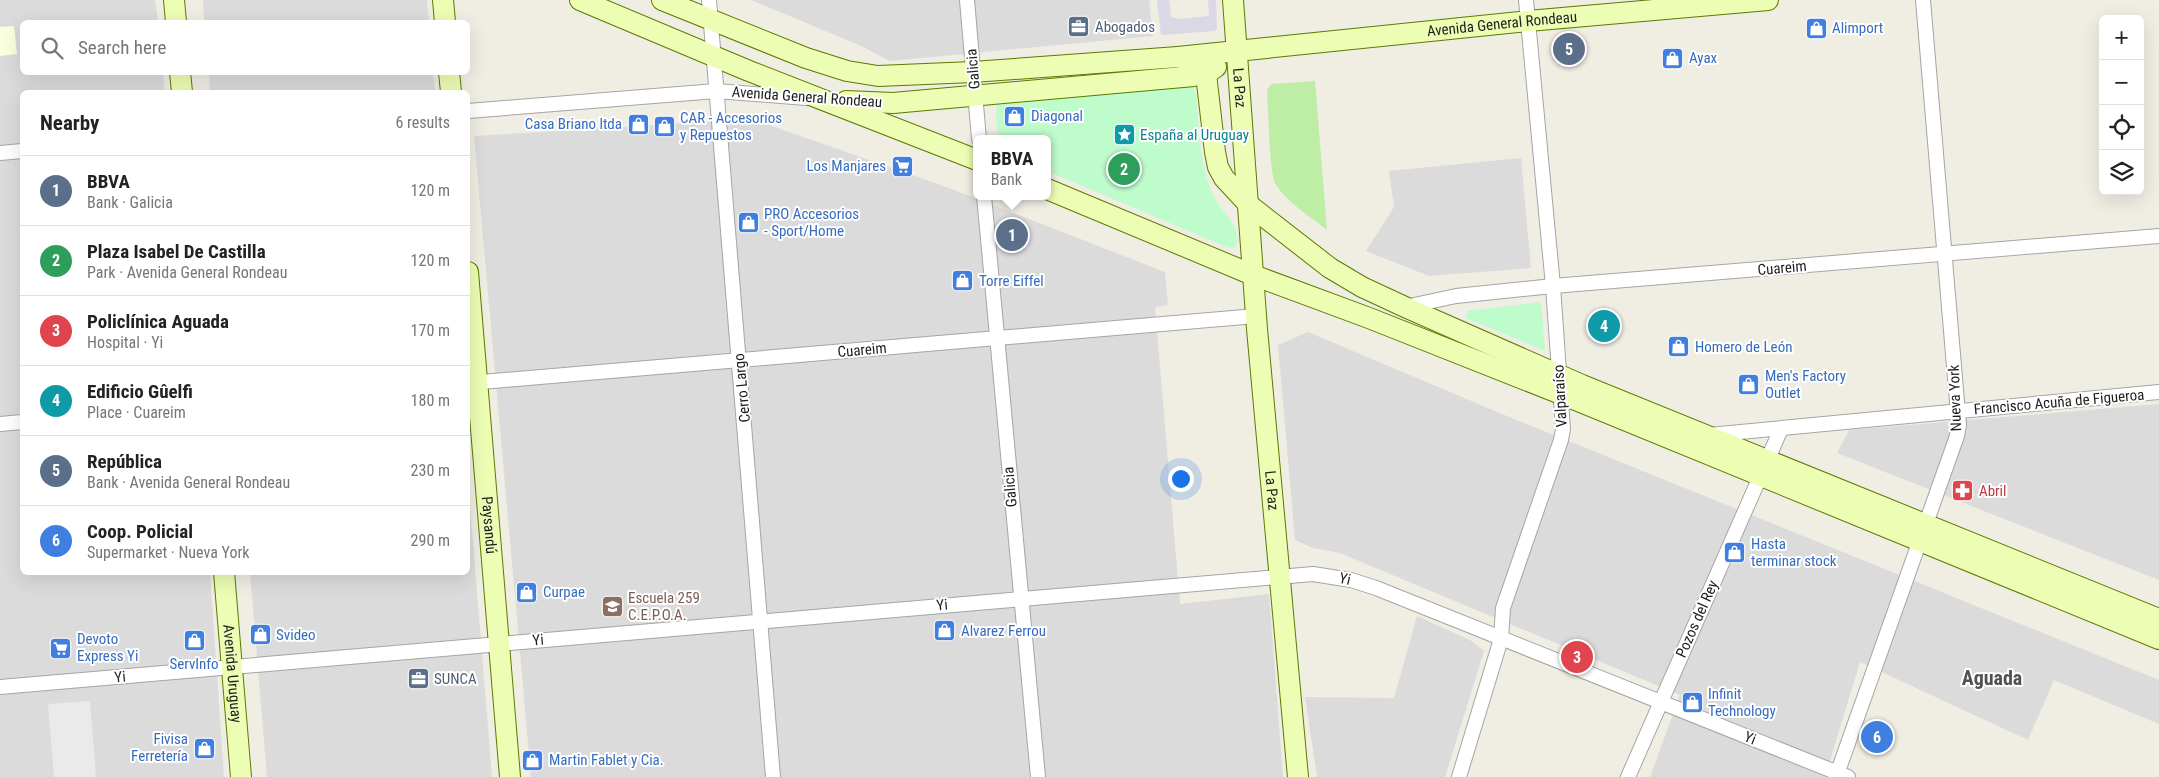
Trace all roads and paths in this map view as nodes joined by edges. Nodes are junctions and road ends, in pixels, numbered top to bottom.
1 (174, 0) edge
2 (443, 0) edge
3 (580, 0) edge
4 (662, 0) edge
5 (709, 0) edge
6 (967, 0) edge
7 (1233, 0) edge
8 (1526, 0) edge
9 (1768, 0) edge
10 (1923, 0) edge
11 (176, 20) edge
12 (445, 20) edge
13 (711, 20) junction
14 (1528, 21) junction
15 (1237, 51) junction
16 (713, 56) junction
17 (1178, 57) junction
18 (973, 72) junction
19 (1206, 74) junction
20 (180, 75) edge
21 (449, 75) edge
22 (182, 90) edge
23 (451, 90) edge
24 (716, 91) junction
25 (975, 96) junction
26 (826, 100) junction
27 (470, 112) edge
28 (979, 135) edge
29 (20, 151) edge
30 (0, 153) edge
31 (973, 158) edge
32 (1051, 191) edge
33 (984, 200) edge
34 (1249, 205) junction
35 (2159, 236) edge
36 (1946, 254) junction
37 (1253, 275) junction
38 (1553, 286) junction
39 (1405, 307) junction
40 (470, 316) edge
41 (1256, 316) junction
42 (997, 338) junction
43 (740, 361) junction
44 (473, 383) edge
45 (1560, 385) junction
46 (2159, 392) edge
47 (1958, 411) junction
48 (20, 422) edge
49 (0, 424) edge
50 (1781, 429) junction
51 (1703, 435) junction
52 (1763, 469) junction
53 (1922, 532) junction
54 (224, 575) edge
55 (1280, 576) junction
56 (1020, 598) junction
57 (2159, 619) edge
58 (761, 621) junction
59 (1501, 639) junction
60 (2159, 639) edge
61 (498, 644) junction
62 (232, 668) junction
63 (0, 687) edge
64 (1661, 701) junction
65 (1840, 776) edge
66 (241, 777) edge
67 (510, 777) edge
68 (773, 777) edge
69 (1038, 777) edge
70 (1298, 777) edge
71 (1459, 777) edge
72 (1628, 777) edge

1 - 11 main road
2 - 12 main road
3 - 16 main road
4 - 13 main road, Avenida General Rondeau
5 - 13 street, Cerro Largo
6 - 18 street, Galicia
7 - 15 main road, La Paz
8 - 14 street, Valparaíso
9 - 14 main road, Avenida General Rondeau
10 - 36 street, Nueva York
13 - 16 street, Cerro Largo
13 - 18 main road, Avenida General Rondeau
14 - 15 main road, Avenida General Rondeau
14 - 38 street, Valparaíso
15 - 17 main road, Avenida General Rondeau
15 - 19 main road
15 - 34 main road, La Paz
16 - 24 street, Cerro Largo
16 - 26 main road
17 - 18 main road, Avenida General Rondeau
17 - 19 main road, Avenida General Rondeau
18 - 25 street, Galicia
19 - 25 main road, Avenida General Rondeau
19 - 34 main road, La Paz
20 - 22 main road
21 - 23 main road
24 - 26 street, Avenida General Rondeau
24 - 27 street, Avenida General Rondeau
24 - 43 street, Cerro Largo
25 - 26 main road, Avenida General Rondeau
25 - 28 street, Galicia
26 - 31 main road
29 - 30 street
32 - 37 main road
33 - 42 street, Galicia
34 - 37 main road, La Paz
34 - 39 main road
35 - 36 street, Cuareim
36 - 38 street, Cuareim
36 - 47 street, Nueva York
37 - 41 main road, La Paz
37 - 45 main road
38 - 39 street, Cuareim
38 - 45 street, Valparaíso
39 - 45 main road
40 - 44 main road, Paysandú
41 - 42 street, Cuareim
41 - 55 main road, La Paz
42 - 43 street, Cuareim
42 - 56 street, Galicia
43 - 44 street, Cuareim
43 - 58 street, Cerro Largo
44 - 61 main road, Paysandú
45 - 51 main road
45 - 52 main road
45 - 59 street, Valparaíso
46 - 47 street, Francisco Acuña de Figueroa
47 - 50 street, Francisco Acuña de Figueroa
47 - 53 street, Nueva York
48 - 49 street
50 - 51 street, Francisco Acuña de Figueroa
50 - 52 street
51 - 52 main road
52 - 53 main road
52 - 64 street, Pozos del Rey
53 - 57 main road
53 - 60 main road
53 - 65 street, Nueva York
54 - 62 main road, Avenida Uruguay
55 - 56 street, Yi
55 - 59 street, Yi
55 - 70 main road, La Paz
56 - 58 street, Yi
56 - 69 street, Galicia
58 - 61 street, Yi
58 - 68 street, Cerro Largo
59 - 64 street, Yi
59 - 71 street, Valparaíso
61 - 62 street, Yi
61 - 67 main road, Paysandú
62 - 63 street, Yi
62 - 66 main road, Avenida Uruguay
64 - 65 street, Yi
64 - 72 street, Pozos del Rey

